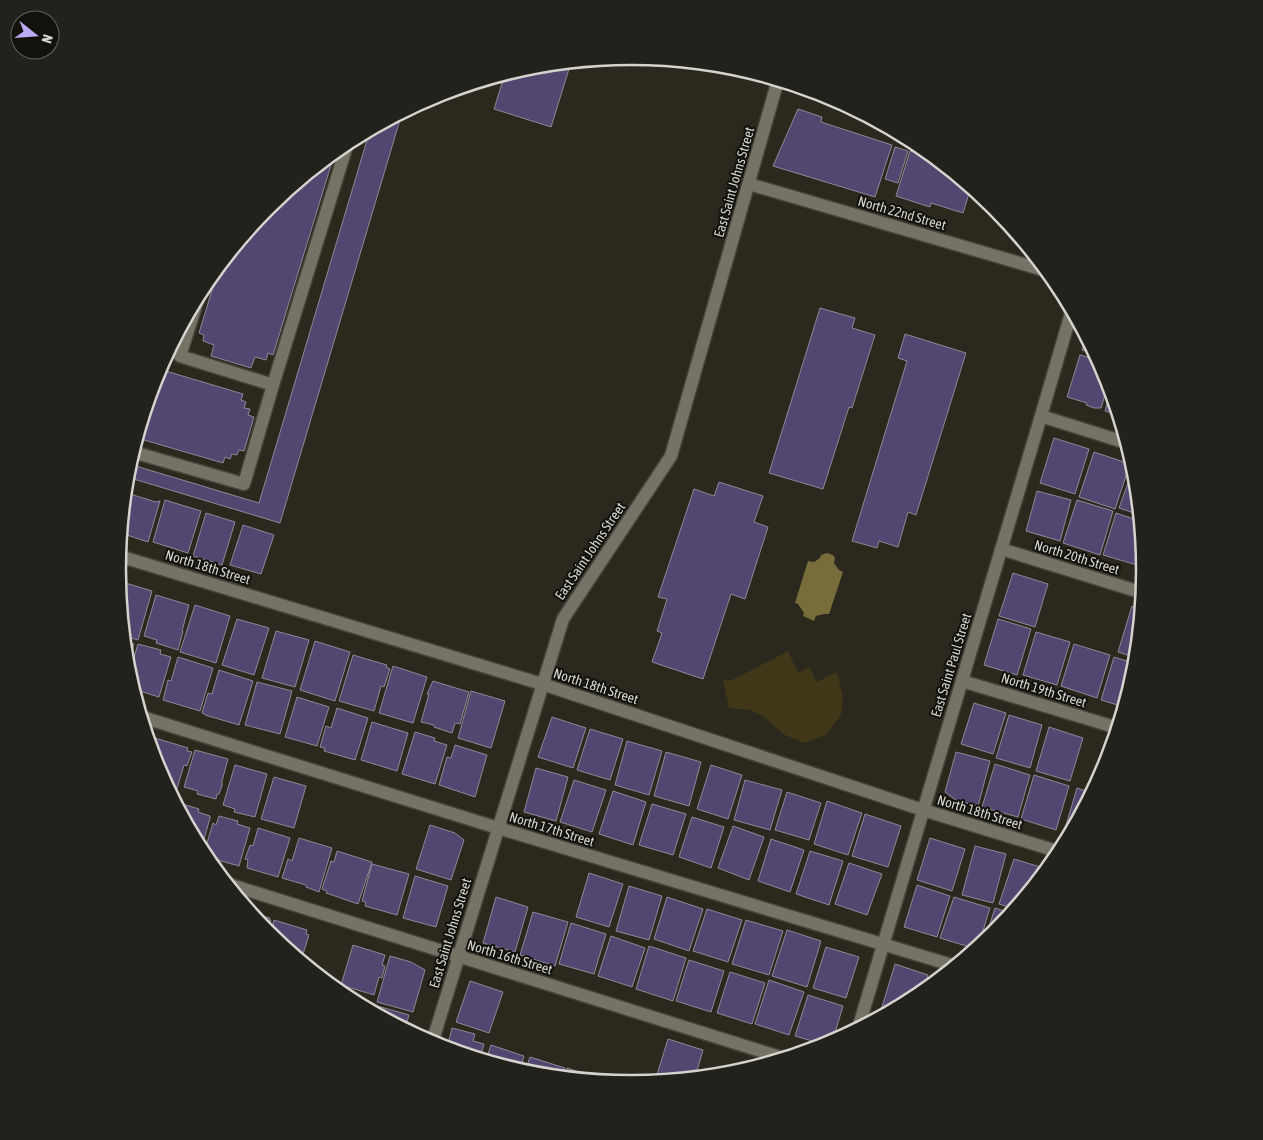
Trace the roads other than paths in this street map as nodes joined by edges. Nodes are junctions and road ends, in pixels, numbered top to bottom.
1 (776, 86) edge
2 (344, 155) edge
3 (749, 184) junction
4 (1035, 268) edge
5 (1069, 319) edge
6 (190, 326) edge
7 (175, 355) edge
8 (180, 356) junction
9 (273, 385) junction
10 (1041, 416) junction
11 (1119, 441) edge
12 (140, 454) edge
13 (1001, 550) junction
14 (127, 558) edge
15 (1135, 591) edge
16 (962, 680) junction
17 (542, 684) junction
18 (149, 719) edge
19 (1112, 726) edge
20 (923, 810) junction
21 (498, 828) junction
22 (1052, 850) edge
23 (240, 888) edge
24 (883, 944) junction
25 (458, 957) junction
26 (948, 964) edge
27 (861, 1020) edge
28 (434, 1035) edge
29 (772, 1055) edge

1 - 3 lane, East Saint Johns Street
2 - 9 lane
3 - 4 lane, North 22nd Street
3 - 17 lane, East Saint Johns Street
5 - 10 lane, East Saint Paul Street
6 - 8 lane
7 - 8 lane
8 - 9 lane
9 - 12 lane
10 - 11 lane
10 - 13 lane, East Saint Paul Street
13 - 15 lane, North 20th Street
13 - 16 lane, East Saint Paul Street
14 - 17 lane, North 18th Street
16 - 19 lane, North 19th Street
16 - 20 lane, East Saint Paul Street
17 - 20 lane, North 18th Street
17 - 21 lane, East Saint Johns Street
18 - 21 lane, North 17th Street
20 - 22 lane, North 18th Street
20 - 24 lane, East Saint Paul Street
21 - 24 lane, North 17th Street
21 - 25 lane, East Saint Johns Street
23 - 25 lane, North 16th Street
24 - 26 lane, North 17th Street
24 - 27 lane, East Saint Paul Street
25 - 28 lane, East Saint Johns Street
25 - 29 lane, North 16th Street

